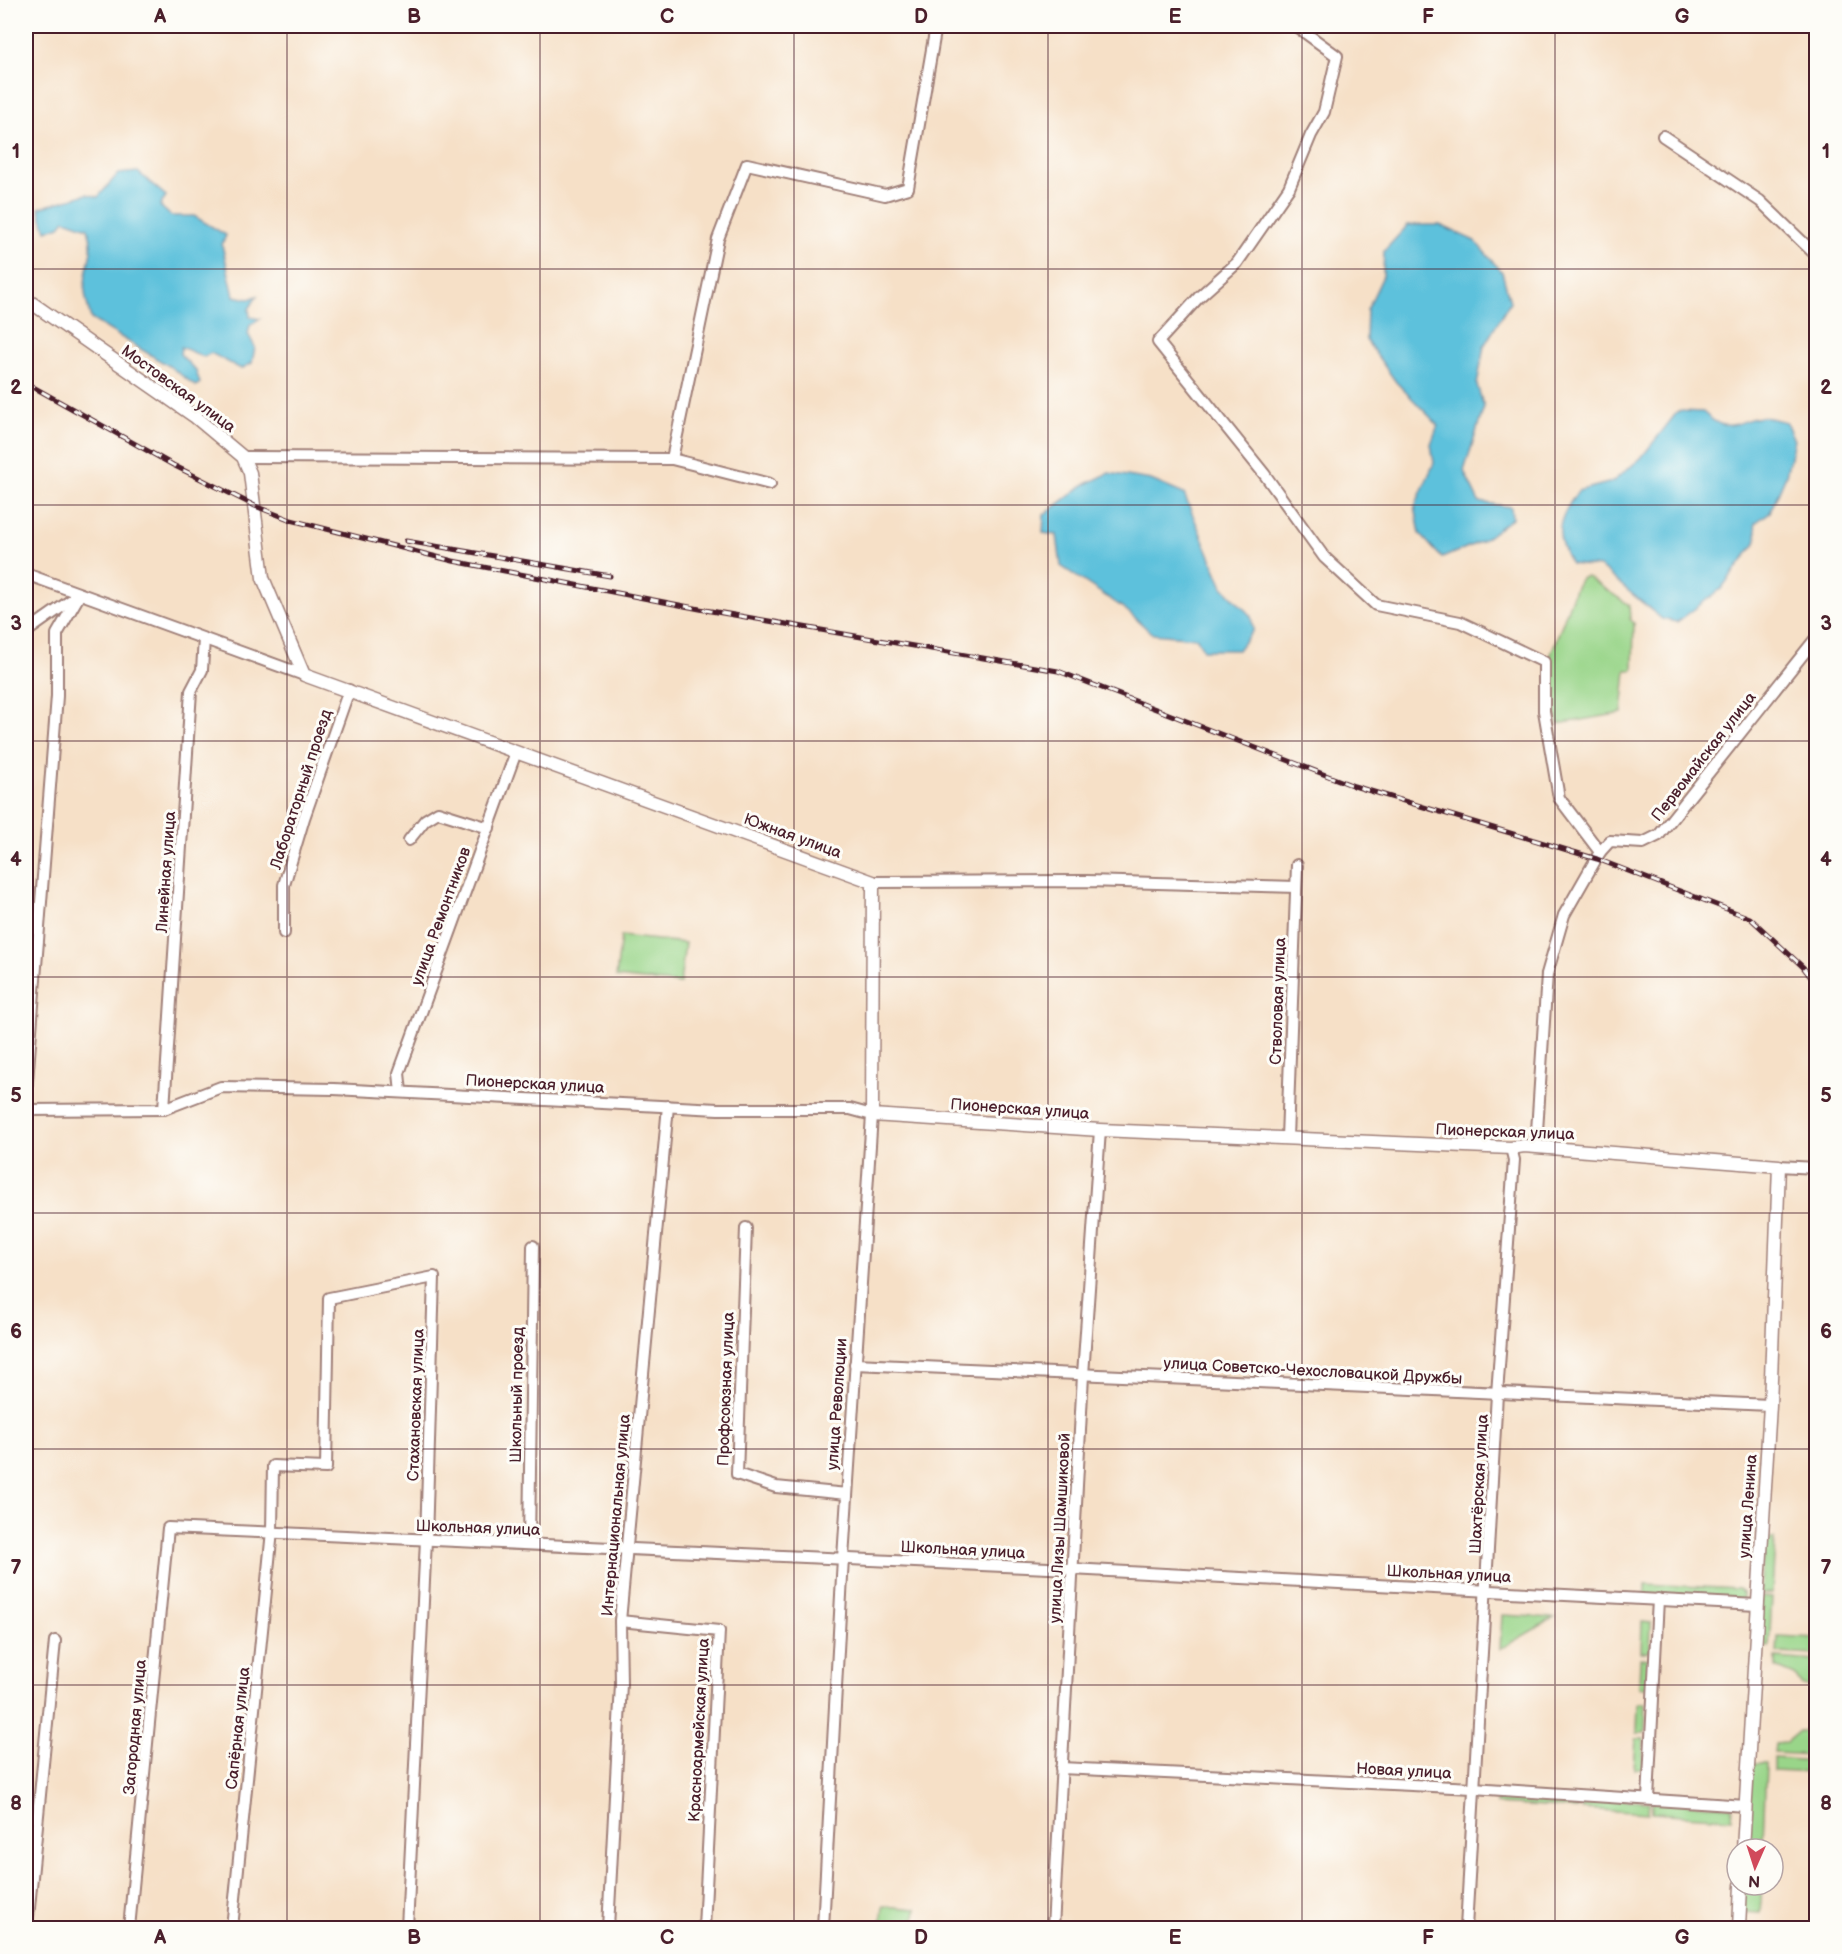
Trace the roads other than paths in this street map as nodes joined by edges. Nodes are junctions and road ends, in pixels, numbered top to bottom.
1 (936, 26) edge
2 (1296, 26) edge
3 (1663, 136) dead end
4 (1816, 255) edge
5 (26, 299) edge
6 (243, 457) junction
7 (672, 459) junction
8 (770, 484) dead end
9 (26, 574) edge
10 (80, 594) junction
11 (26, 632) edge
12 (1816, 638) edge
13 (204, 639) junction
14 (303, 675) junction
15 (349, 690) junction
16 (516, 752) junction
17 (489, 828) junction
18 (409, 840) dead end
19 (1598, 855) junction
20 (1297, 865) dead end
21 (873, 882) junction
22 (1296, 887) junction
23 (284, 933) dead end
24 (401, 1092) junction
25 (26, 1095) edge
26 (668, 1106) junction
27 (164, 1109) junction
28 (26, 1110) edge
29 (872, 1115) junction
30 (1100, 1130) junction
31 (1287, 1138) junction
32 (1536, 1147) junction
33 (1511, 1148) junction
34 (1779, 1166) junction
35 (1816, 1168) edge
36 (746, 1228) dead end
37 (533, 1246) dead end
38 (855, 1364) junction
39 (1083, 1375) junction
40 (1497, 1394) junction
41 (1770, 1405) junction
42 (847, 1494) junction
43 (168, 1528) joint
44 (272, 1532) junction
45 (426, 1540) junction
46 (529, 1544) junction
47 (627, 1549) junction
48 (843, 1558) junction
49 (1071, 1569) junction
50 (1487, 1590) junction
51 (1658, 1599) junction
52 (1757, 1605) junction
53 (620, 1621) junction
54 (55, 1641) dead end
55 (1061, 1767) junction
56 (1473, 1788) junction
57 (1647, 1799) junction
58 (1746, 1806) junction
59 (1744, 1837) edge
60 (1740, 1897) edge
61 (27, 1929) edge
62 (129, 1929) edge
63 (232, 1929) edge
64 (407, 1929) edge
65 (608, 1929) edge
66 (704, 1929) edge
67 (823, 1929) edge
68 (1053, 1929) edge
69 (1466, 1929) edge
70 (1739, 1929) edge

1 - 7 street
2 - 19 street
3 - 4 street
5 - 6 street, Мостовская улица
6 - 7 street
6 - 14 street
7 - 8 street
9 - 10 street
10 - 11 street
10 - 13 street
10 - 25 street
12 - 19 street, Первомайская улица
13 - 14 street
13 - 27 street, Линейная улица
14 - 15 street, Южная улица
15 - 16 street, Южная улица
15 - 23 street, Лабораторный проезд
16 - 17 street, улица Ремонтников
16 - 21 street, Южная улица
17 - 18 street
17 - 24 street, улица Ремонтников
19 - 32 street
20 - 22 street, Стволовая улица
21 - 22 street, Южная улица
21 - 29 street, улица Революции
22 - 31 street, Стволовая улица
24 - 26 street, Пионерская улица
24 - 27 street, Пионерская улица
26 - 29 street, Пионерская улица
26 - 47 street, Интернациональная улица
27 - 28 street
29 - 30 street, Пионерская улица
29 - 38 street, улица Революции
30 - 31 street, Пионерская улица
30 - 39 street, улица Лизы Шамшиковой
31 - 33 street, Пионерская улица
32 - 33 street, Пионерская улица
32 - 34 street, Пионерская улица
33 - 40 street, Шахтёрская улица
34 - 35 street, Пионерская улица
34 - 41 street, улица Ленина
36 - 42 street, Профсоюзная улица
37 - 46 street, Школьный проезд
38 - 39 street, улица Советско-Чехословацкой Дружбы
38 - 42 street, улица Революции
39 - 40 street, улица Советско-Чехословацкой Дружбы
39 - 49 street, улица Лизы Шамшиковой
40 - 41 street, улица Советско-Чехословацкой Дружбы
40 - 50 street, Шахтёрская улица
41 - 52 street, улица Ленина
42 - 48 street, улица Революции
43 - 44 street, Школьная улица
43 - 62 street, Загородная улица
44 - 45 street, Школьная улица
44 - 45 street, Стахановская улица
44 - 63 street, Сапёрная улица
45 - 46 street, Школьная улица
45 - 64 street, Стахановская улица
46 - 47 street, Школьная улица
47 - 48 street, Школьная улица
47 - 53 street, Интернациональная улица
48 - 49 street, Школьная улица
48 - 67 street, улица Революции
49 - 50 street, Школьная улица
49 - 55 street, улица Лизы Шамшиковой
50 - 51 street, Школьная улица
50 - 56 street, Шахтёрская улица
51 - 52 street, Школьная улица
51 - 57 street
52 - 58 street, улица Ленина
53 - 65 street, Интернациональная улица
53 - 66 street, Красноармейская улица
54 - 61 street
55 - 56 street, Новая улица
55 - 68 street, улица Лизы Шамшиковой
56 - 57 street, Новая улица
56 - 69 street, Шахтёрская улица
57 - 58 street, Новая улица
58 - 59 street, улица Ленина
60 - 70 street

